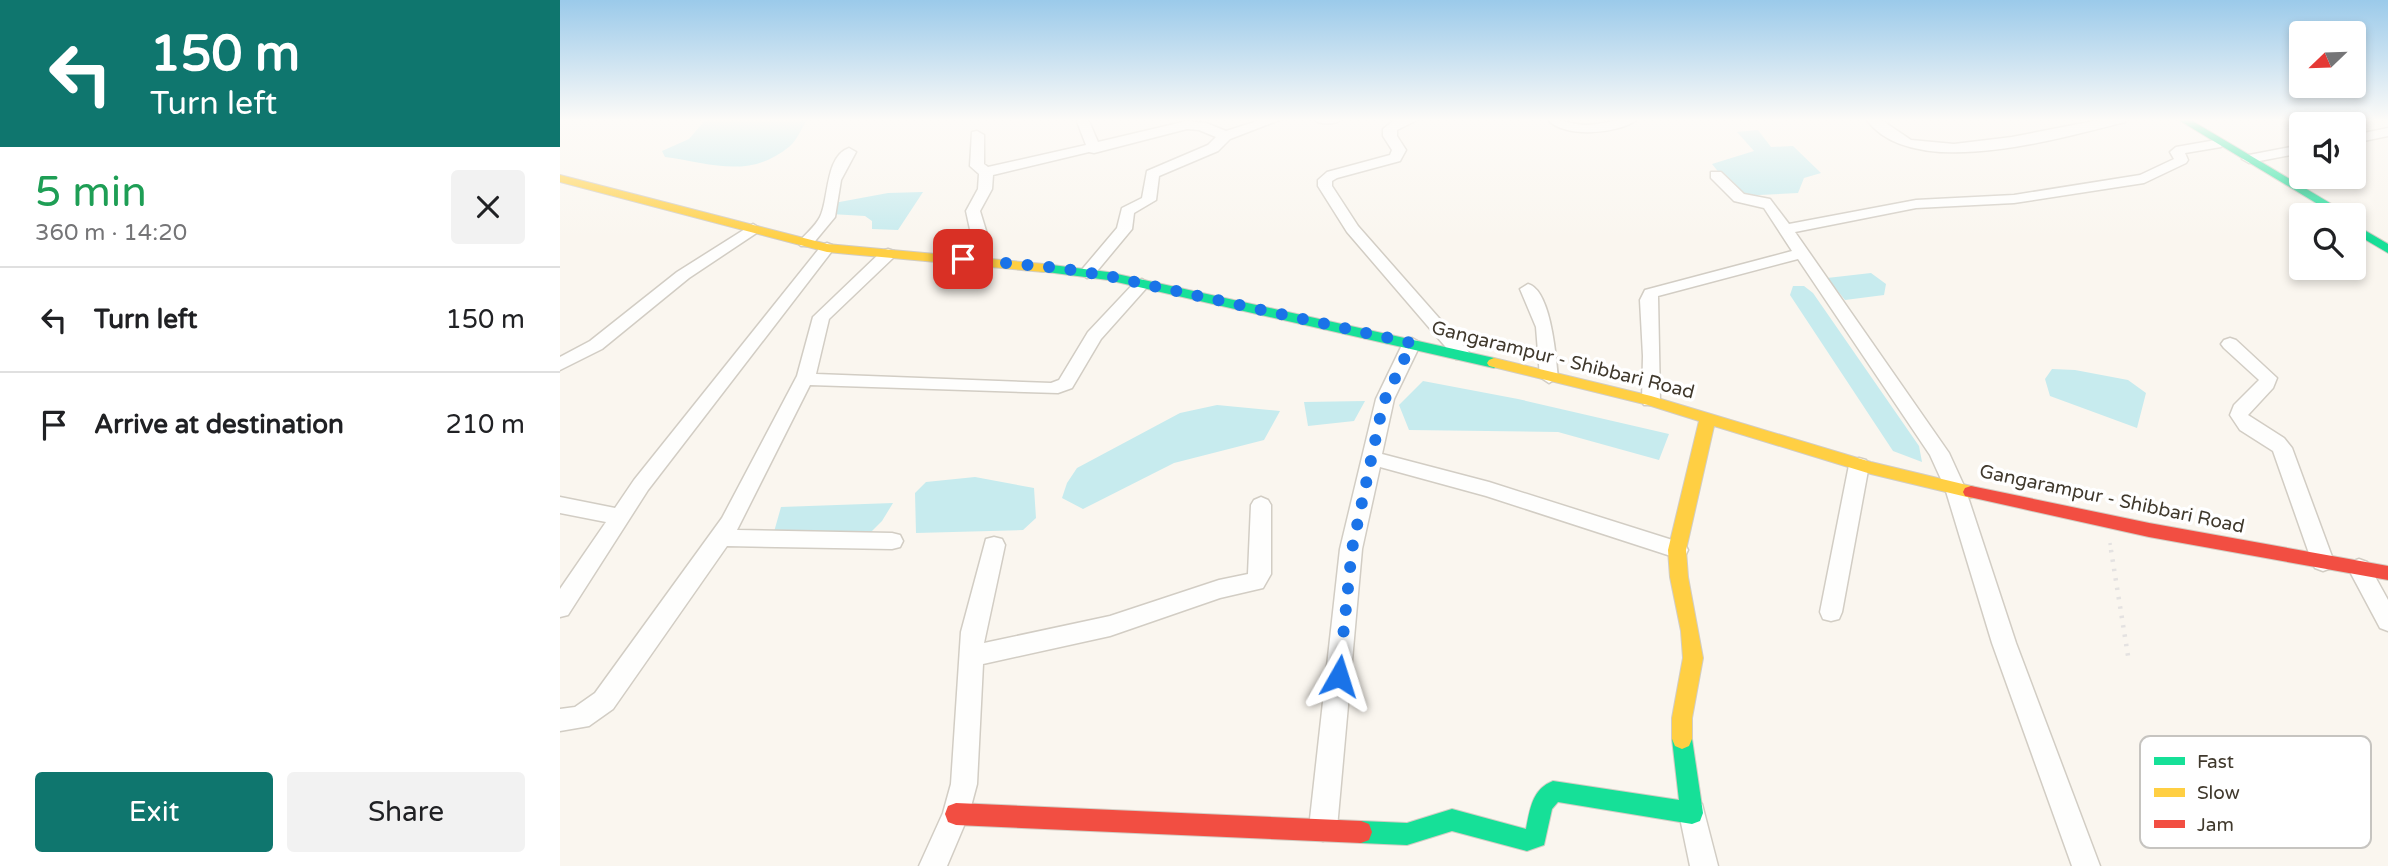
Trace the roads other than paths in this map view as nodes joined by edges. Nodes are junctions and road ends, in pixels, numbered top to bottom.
1 (845, 159) edge
2 (977, 159) edge
3 (1045, 159) edge
4 (1186, 159) edge
5 (1390, 159) edge
6 (2181, 159) edge
7 (2241, 159) edge
8 (2249, 159) edge
9 (986, 172) junction
10 (1716, 175) dead end
11 (560, 178) edge
12 (2313, 203) edge
13 (2324, 203) edge
14 (2366, 228) edge
15 (753, 229) junction
16 (1786, 229) junction
17 (2366, 235) edge
18 (2388, 241) edge
19 (806, 243) junction
20 (827, 248) junction
21 (2388, 249) edge
22 (1802, 253) junction
23 (888, 254) junction
24 (963, 259) junction
25 (1087, 273) junction
26 (1142, 284) junction
27 (1528, 289) dead end
28 (1412, 343) junction
29 (2230, 344) dead end
30 (1462, 355) junction
31 (560, 364) edge
32 (1549, 377) junction
33 (804, 379) junction
34 (1651, 401) junction
35 (1709, 418) junction
36 (1372, 458) junction
37 (1859, 465) junction
38 (1955, 488) junction
39 (560, 505) edge
40 (1261, 505) dead end
41 (618, 516) junction
42 (721, 537) junction
43 (892, 541) dead end
44 (995, 545) dead end
45 (1677, 550) junction
46 (2323, 562) junction
47 (2359, 568) junction
48 (2388, 573) edge
49 (560, 608) edge
50 (1831, 612) dead end
51 (2388, 621) edge
52 (972, 656) junction
53 (560, 720) edge
54 (1692, 813) junction
55 (956, 814) junction
56 (1323, 828) junction
57 (933, 866) edge
58 (1704, 866) edge
59 (2086, 866) edge

1 - 19 street
2 - 9 street
3 - 9 street
4 - 25 street
5 - 30 street
6 - 16 street
7 - 12 main road
8 - 13 main road
9 - 24 street
10 - 16 street
11 - 15 main road, Gangarampur - Shibbari Road
14 - 18 main road
15 - 19 main road, Gangarampur - Shibbari Road
15 - 31 street
16 - 22 street
17 - 21 main road
19 - 20 main road, Gangarampur - Shibbari Road
20 - 23 main road, Gangarampur - Shibbari Road
20 - 41 street
22 - 34 street
22 - 38 street
23 - 24 main road, Gangarampur - Shibbari Road
23 - 33 street
24 - 25 main road, Gangarampur - Shibbari Road
25 - 26 main road, Gangarampur - Shibbari Road
26 - 28 main road, Gangarampur - Shibbari Road
26 - 33 street
27 - 32 street
28 - 30 main road, Gangarampur - Shibbari Road
28 - 36 street
29 - 46 street
30 - 32 main road, Gangarampur - Shibbari Road
32 - 34 main road, Gangarampur - Shibbari Road
33 - 42 street
34 - 35 main road, Gangarampur - Shibbari Road
35 - 37 main road, Gangarampur - Shibbari Road
35 - 45 main road
36 - 45 street
36 - 56 street
37 - 38 main road, Gangarampur - Shibbari Road
37 - 50 street
38 - 46 main road, Gangarampur - Shibbari Road
38 - 59 street
39 - 41 street
40 - 52 street
41 - 49 street
42 - 43 street
42 - 53 street
44 - 52 street
45 - 54 main road
46 - 47 main road, Gangarampur - Shibbari Road
47 - 48 main road, Gangarampur - Shibbari Road
47 - 51 street
52 - 55 street
54 - 56 main road
54 - 58 street
55 - 56 main road
55 - 57 street

